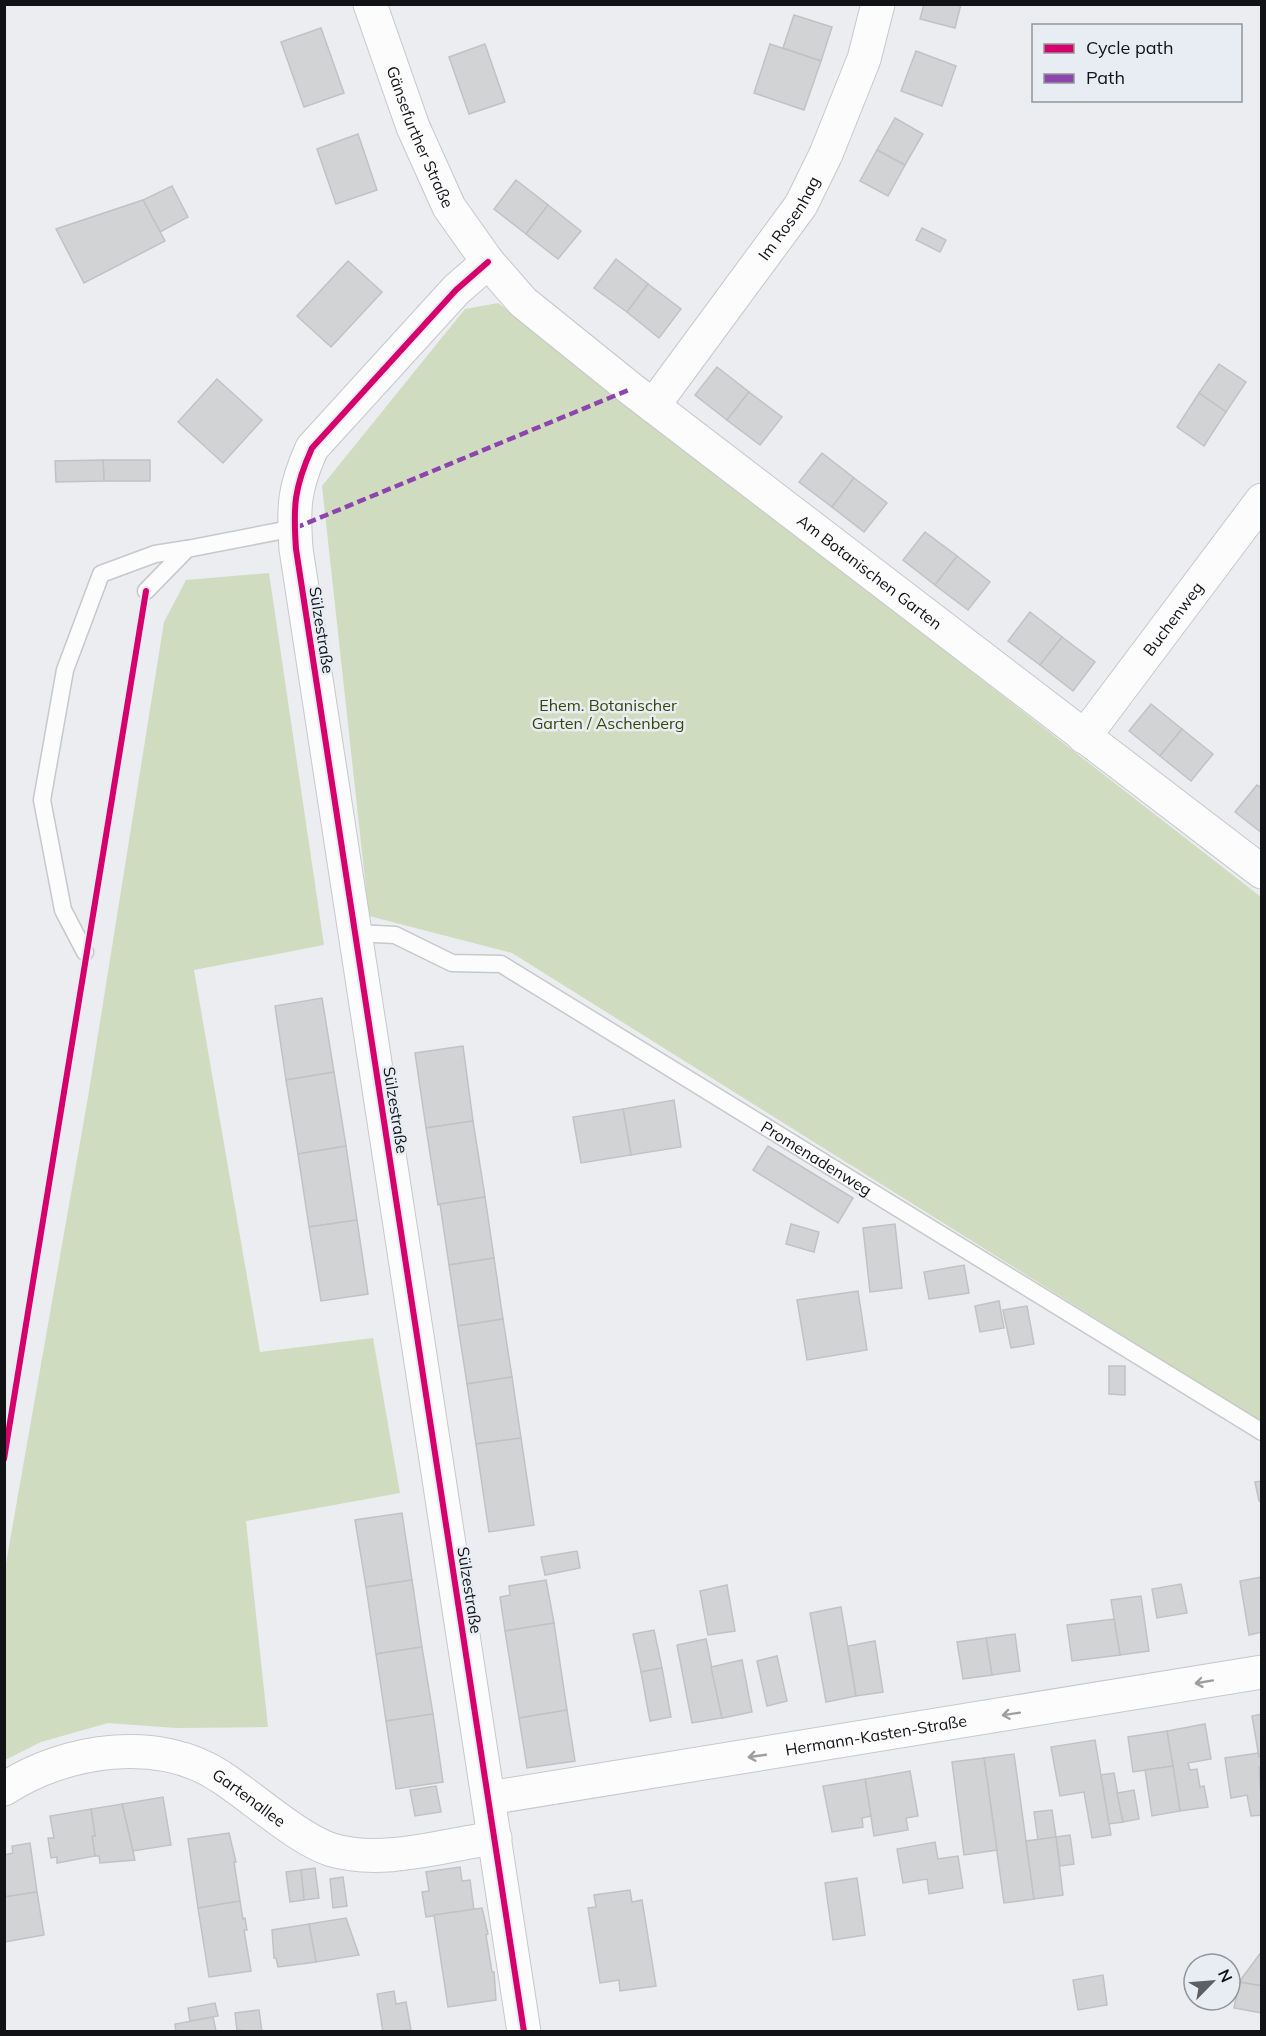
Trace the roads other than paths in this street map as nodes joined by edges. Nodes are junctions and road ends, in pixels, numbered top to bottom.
1 (370, 4) edge
2 (878, 4) edge
3 (488, 262) junction
4 (653, 406) junction
5 (1262, 500) edge
6 (295, 528) junction
7 (187, 549) junction
8 (146, 591) dead end
9 (1084, 737) junction
10 (1262, 872) edge
11 (356, 933) junction
12 (85, 952) dead end
13 (1262, 1432) edge
14 (1262, 1672) edge
15 (4, 1789) edge
16 (489, 1798) junction
17 (495, 1838) junction
18 (524, 2031) edge

1 - 3 street, Gänsefurther Straße
2 - 4 street, Im Rosenhag
3 - 4 street, Am Botanischen Garten
3 - 6 street, Sülzestraße
4 - 9 street, Am Botanischen Garten
5 - 9 street, Buchenweg
6 - 7 lane
6 - 11 street, Sülzestraße
7 - 8 lane
7 - 12 lane
9 - 10 street, Am Botanischen Garten
11 - 13 lane, Promenadenweg
11 - 16 street, Sülzestraße
14 -> 16 street, Hermann-Kasten-Straße
15 - 17 street, Gartenallee
16 - 17 street, Sülzestraße
17 - 18 street, Sülzestraße

